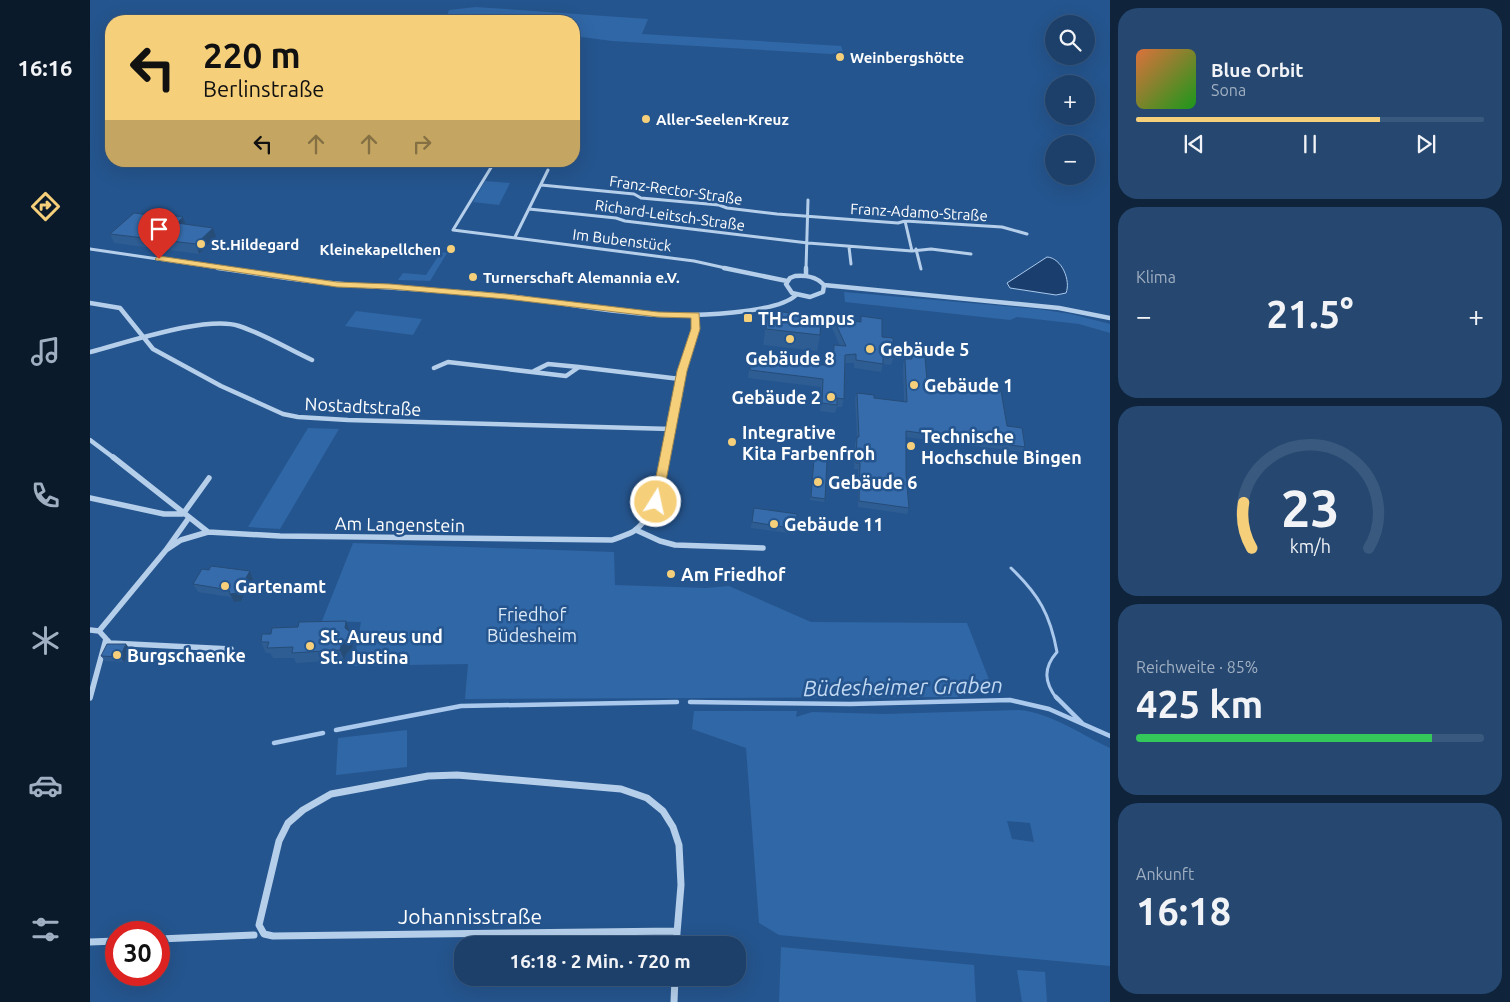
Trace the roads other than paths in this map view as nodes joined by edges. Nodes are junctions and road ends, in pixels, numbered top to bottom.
1 (491, 167) edge
2 (548, 170) dead end
3 (541, 185) junction
4 (808, 200) dead end
5 (529, 209) junction
6 (808, 217) junction
7 (905, 221) junction
8 (1027, 234) dead end
9 (515, 238) junction
10 (808, 243) junction
11 (849, 247) junction
12 (90, 249) edge
13 (914, 250) junction
14 (970, 254) dead end
15 (851, 264) dead end
16 (922, 269) dead end
17 (806, 276) junction
18 (787, 281) junction
19 (824, 286) junction
20 (796, 295) junction
21 (90, 303) edge
22 (696, 315) junction
23 (1110, 318) edge
24 (146, 338) junction
25 (90, 352) edge
26 (312, 360) dead end
27 (579, 367) junction
28 (434, 368) dead end
29 (534, 372) junction
30 (680, 379) junction
31 (671, 429) junction
32 (90, 440) edge
33 (209, 478) dead end
34 (90, 498) edge
35 (183, 514) junction
36 (188, 519) junction
37 (636, 530) junction
38 (208, 532) junction
39 (763, 548) dead end
40 (166, 550) junction
41 (90, 630) edge
42 (99, 631) junction
43 (106, 639) junction
44 (231, 649) dead end
45 (92, 684) edge
46 (90, 698) edge
47 (676, 932) junction
48 (254, 935) dead end
49 (676, 936) edge
50 (170, 939) edge
51 (105, 941) edge
52 (90, 942) edge
53 (675, 986) edge
54 (674, 1002) edge

1 - 9 street, Im Bubenstück
2 - 3 street
3 - 5 street
3 - 6 street, Franz-Rector-Straße
4 - 6 street
5 - 9 street
5 - 10 street, Richard-Leitsch-Straße
6 - 7 street, Franz-Adamo-Straße
6 - 10 street
7 - 8 street, Franz-Adamo-Straße
7 - 13 street
9 - 18 street, Im Bubenstück
10 - 11 street, Richard-Leitsch-Straße
10 - 17 street
11 - 13 street, Richard-Leitsch-Straße
11 - 15 street
12 - 22 street
13 - 14 street, Richard-Leitsch-Straße
13 - 16 street
17 - 18 street
17 - 19 street
18 - 20 street
19 - 20 street
19 - 23 street
20 - 22 street
21 - 24 street, Nostadtstraße
22 - 30 street, Am Langenstein
24 - 25 street
24 - 26 street
24 - 31 street, Nostadtstraße
27 - 29 street
27 - 29 street
27 - 30 street
28 - 29 street
30 - 31 street, Am Langenstein
31 - 37 street, Am Langenstein
32 - 35 street
33 - 35 street
34 - 35 street
35 - 36 street
36 - 38 street
36 - 40 street
37 - 38 street, Am Langenstein
37 - 39 street
38 - 40 street, Am Langenstein
40 - 42 street
41 - 42 street
42 - 43 street
43 - 44 street
43 - 45 street
45 - 46 street
47 - 47 street, Johannisstraße
47 - 49 street
48 - 50 street
51 - 52 street
53 - 54 street

